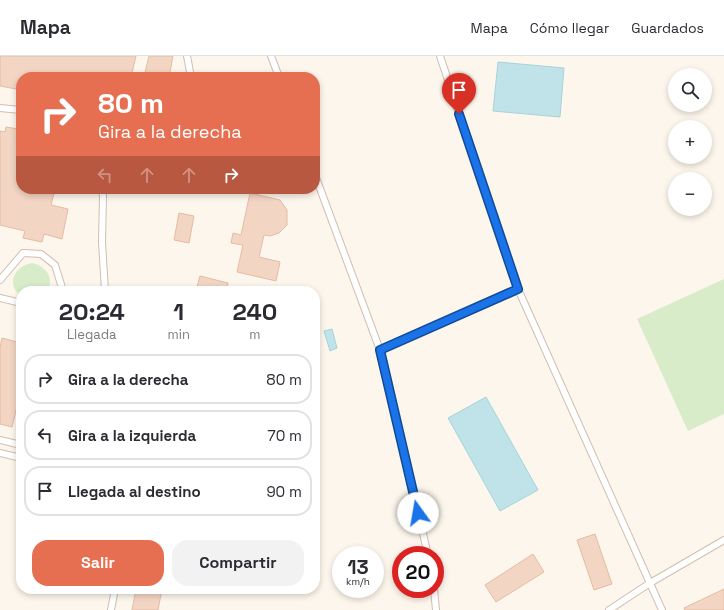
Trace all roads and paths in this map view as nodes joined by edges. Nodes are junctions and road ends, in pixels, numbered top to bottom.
1 (187, 56) edge
2 (271, 56) edge
3 (440, 56) edge
4 (190, 72) edge
5 (277, 72) edge
6 (0, 108) edge
7 (16, 110) edge
8 (320, 188) edge
9 (102, 194) edge
10 (0, 280) edge
11 (61, 286) edge
12 (105, 286) edge
13 (518, 289) junction
14 (0, 298) edge
15 (16, 302) edge
16 (380, 350) junction
17 (0, 440) edge
18 (16, 444) edge
19 (0, 453) edge
20 (16, 457) edge
21 (724, 540) edge
22 (426, 546) edge
23 (650, 583) junction
24 (114, 594) edge
25 (435, 598) edge
26 (111, 610) edge
27 (436, 610) edge
28 (609, 610) edge
29 (662, 610) edge

1 - 4 lane
2 - 5 lane
3 - 13 lane
6 - 7 lane
8 - 16 lane
9 - 12 lane
10 - 11 lane
13 - 16 lane
13 - 23 lane
14 - 15 lane
16 - 22 lane
17 - 18 lane
19 - 20 lane
21 - 23 lane
23 - 28 lane
23 - 29 lane
24 - 26 lane
25 - 27 lane

